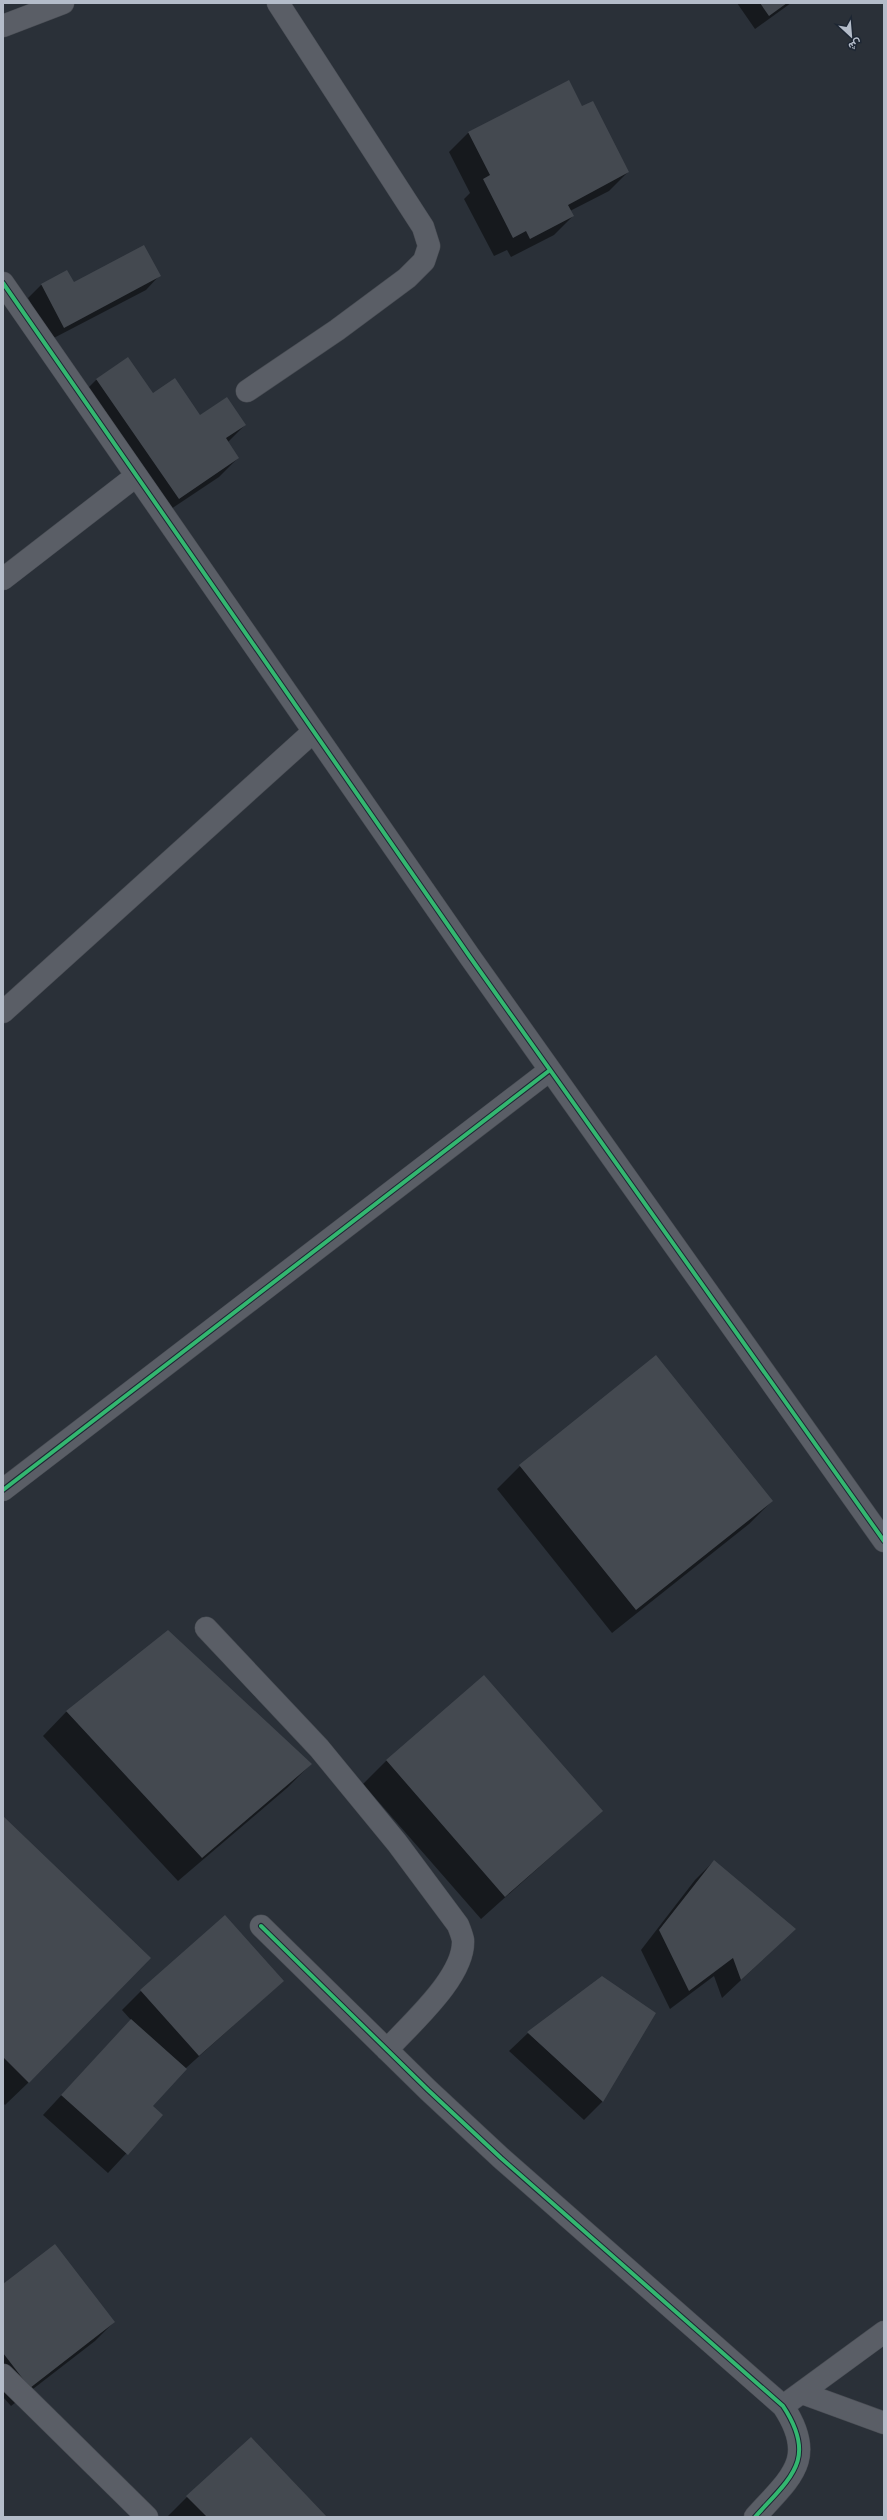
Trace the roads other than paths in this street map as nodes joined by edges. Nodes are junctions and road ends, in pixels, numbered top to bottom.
1 (63, 3) edge
2 (278, 3) edge
3 (3, 26) edge
4 (3, 283) edge
5 (247, 391) dead end
6 (136, 476) junction
7 (3, 579) edge
8 (314, 732) junction
9 (3, 1012) edge
10 (550, 1070) junction
11 (3, 1490) edge
12 (884, 1540) edge
13 (206, 1628) dead end
14 (261, 1926) dead end
15 (387, 2050) junction
16 (884, 2332) edge
17 (3, 2375) edge
18 (802, 2393) junction
19 (783, 2406) junction
20 (884, 2423) edge
21 (147, 2517) edge
22 (755, 2517) edge

1 - 3 street
2 - 5 street
4 - 6 street
6 - 7 street
6 - 8 street
8 - 9 street
8 - 10 street
10 - 11 street
10 - 12 street
13 - 15 street
14 - 15 street
15 - 19 street
16 - 18 street
17 - 21 street
18 - 19 street
18 - 20 street
19 - 22 street

